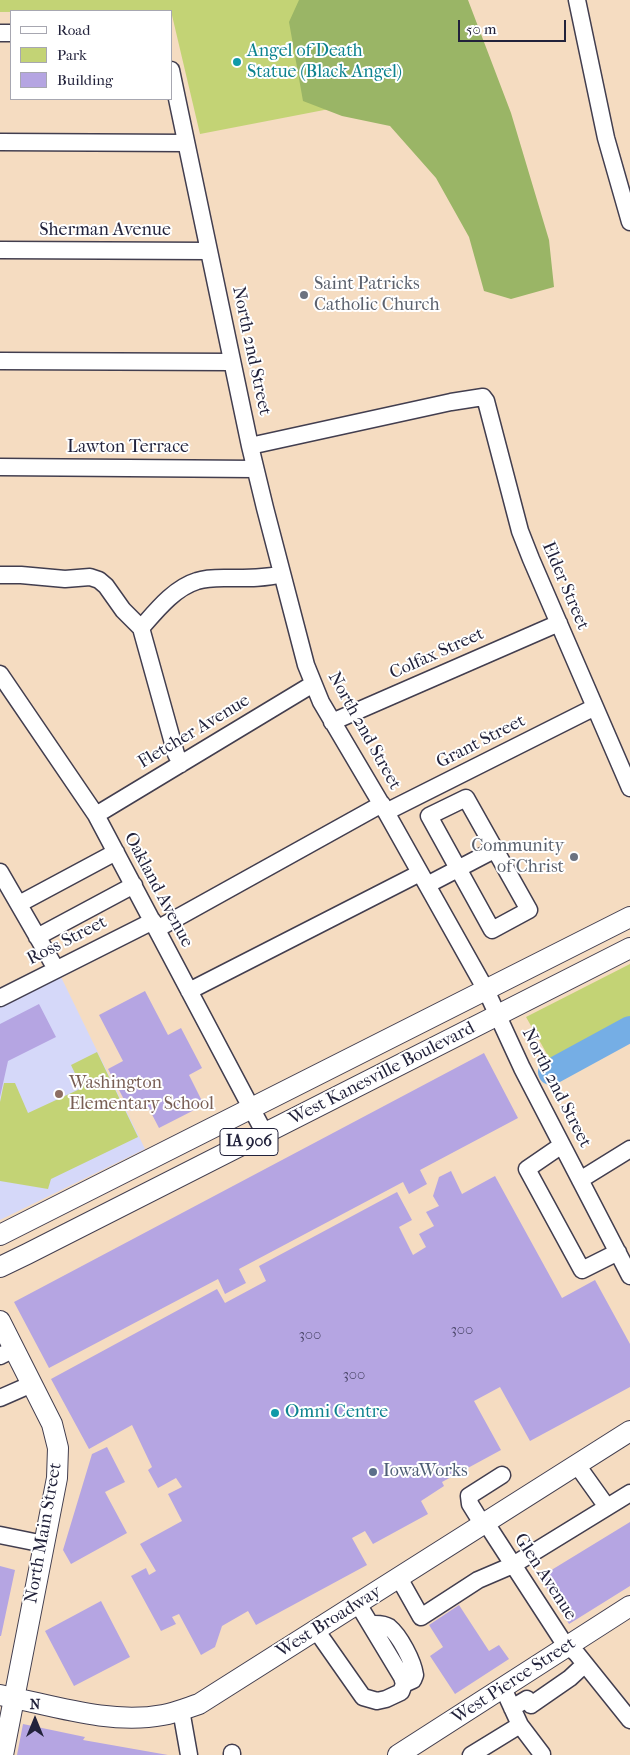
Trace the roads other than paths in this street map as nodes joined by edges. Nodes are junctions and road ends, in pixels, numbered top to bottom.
1 (577, 0) edge
2 (172, 75) edge
3 (0, 142) edge
4 (186, 143) junction
5 (630, 222) edge
6 (0, 250) edge
7 (209, 251) junction
8 (0, 361) edge
9 (232, 362) junction
10 (250, 446) junction
11 (0, 467) edge
12 (255, 469) junction
13 (282, 574) junction
14 (0, 575) edge
15 (559, 623) junction
16 (142, 628) junction
17 (0, 674) edge
18 (313, 684) junction
19 (595, 707) junction
20 (332, 722) junction
21 (181, 764) junction
22 (630, 788) edge
23 (384, 808) junction
24 (96, 815) junction
25 (494, 850) junction
26 (116, 852) junction
27 (458, 869) junction
28 (0, 872) edge
29 (424, 879) junction
30 (134, 885) junction
31 (19, 904) junction
32 (630, 918) edge
33 (155, 925) junction
34 (38, 937) junction
35 (630, 948) edge
36 (56, 969) junction
37 (486, 990) junction
38 (189, 991) junction
39 (0, 998) edge
40 (497, 1015) junction
41 (251, 1109) junction
42 (265, 1134) junction
43 (562, 1145) junction
44 (630, 1149) edge
45 (580, 1180) junction
46 (0, 1236) edge
47 (618, 1252) junction
48 (0, 1267) edge
49 (630, 1276) edge
50 (0, 1321) edge
51 (7, 1352) edge
52 (32, 1384) junction
53 (0, 1398) edge
54 (630, 1431) edge
55 (578, 1464) junction
56 (502, 1475) dead end
57 (630, 1492) edge
58 (607, 1507) junction
59 (484, 1524) junction
60 (0, 1535) edge
61 (44, 1544) junction
62 (513, 1565) junction
63 (399, 1578) junction
64 (358, 1604) junction
65 (630, 1606) edge
66 (316, 1630) junction
67 (568, 1646) junction
68 (585, 1664) junction
69 (503, 1688) junction
70 (7, 1696) edge
71 (512, 1708) junction
72 (181, 1710) junction
73 (0, 1716) edge
74 (630, 1720) edge
75 (520, 1725) junction
76 (3, 1755) edge
77 (188, 1755) edge
78 (398, 1755) edge
79 (471, 1755) edge
80 (541, 1755) edge

1 - 5 street
2 - 4 street, North 2nd Street
3 - 4 street
4 - 7 street, North 2nd Street
6 - 7 street, Sherman Avenue
7 - 9 street, North 2nd Street
8 - 9 street
9 - 10 street, North 2nd Street
10 - 12 street, North 2nd Street
10 - 15 street, Elder Street
11 - 12 street, Lawton Terrace
12 - 13 street, North 2nd Street
13 - 16 street
13 - 18 street, North 2nd Street
14 - 16 street
15 - 19 street, Elder Street
15 - 20 street, Colfax Street
16 - 21 street
17 - 24 street, Oakland Avenue
18 - 20 street, North 2nd Street
18 - 21 street, Fletcher Avenue
19 - 22 street, Elder Street
19 - 23 street, Grant Street
20 - 23 street, North 2nd Street
21 - 24 street, Fletcher Avenue
23 - 29 street, North 2nd Street
23 - 33 street, Grant Street
24 - 26 street, Oakland Avenue
25 - 27 street
25 - 27 street
25 - 27 street
26 - 30 street, Oakland Avenue
26 - 31 street
27 - 29 street
28 - 31 street
29 - 37 street, North 2nd Street
29 - 38 street
30 - 33 street, Oakland Avenue
30 - 34 street
31 - 34 street
32 - 37 main road, West Kanesville Boulevard / IA 906
33 - 36 street, Ross Street
33 - 38 street, Oakland Avenue
34 - 36 street
35 - 40 main road, West Kanesville Boulevard / IA 906
36 - 39 street, Ross Street
37 - 40 street, North 2nd Street
37 - 41 main road, West Kanesville Boulevard / IA 906
38 - 41 street, Oakland Avenue
40 - 42 main road, West Kanesville Boulevard / IA 906
40 - 43 street, North 2nd Street
41 - 42 street, Oakland Avenue
41 - 46 main road, West Kanesville Boulevard / IA 906
42 - 48 main road, West Kanesville Boulevard / IA 906
43 - 45 street, North 2nd Street
43 - 47 street
44 - 45 street
45 - 47 street, North 2nd Street
47 - 49 street, North 2nd Street
50 - 51 main road, North Main Street
51 - 52 main road, North Main Street
52 - 53 street
52 - 61 main road, North Main Street
54 - 55 main road, West Broadway
55 - 58 street
55 - 59 main road, West Broadway
56 - 59 street, Glen Avenue
57 - 58 street
58 - 62 street
59 - 62 street, Glen Avenue
59 - 63 main road, West Broadway
60 - 61 street
61 - 70 main road, North Main Street
62 - 63 street
62 - 67 street, Glen Avenue
63 - 64 main road, West Broadway
64 - 66 main road, West Broadway
64 - 66 street
65 - 67 main road, West Pierce Street
66 - 72 main road, West Broadway
67 - 68 street, Glen Avenue
67 - 69 main road, West Pierce Street
68 - 71 street
68 - 74 street, Glen Avenue
69 - 71 street
69 - 78 main road, West Pierce Street
70 - 72 main road, West Broadway
70 - 73 main road
70 - 76 main road, North Main Street
71 - 75 street
72 - 77 street
75 - 79 street
75 - 80 street

